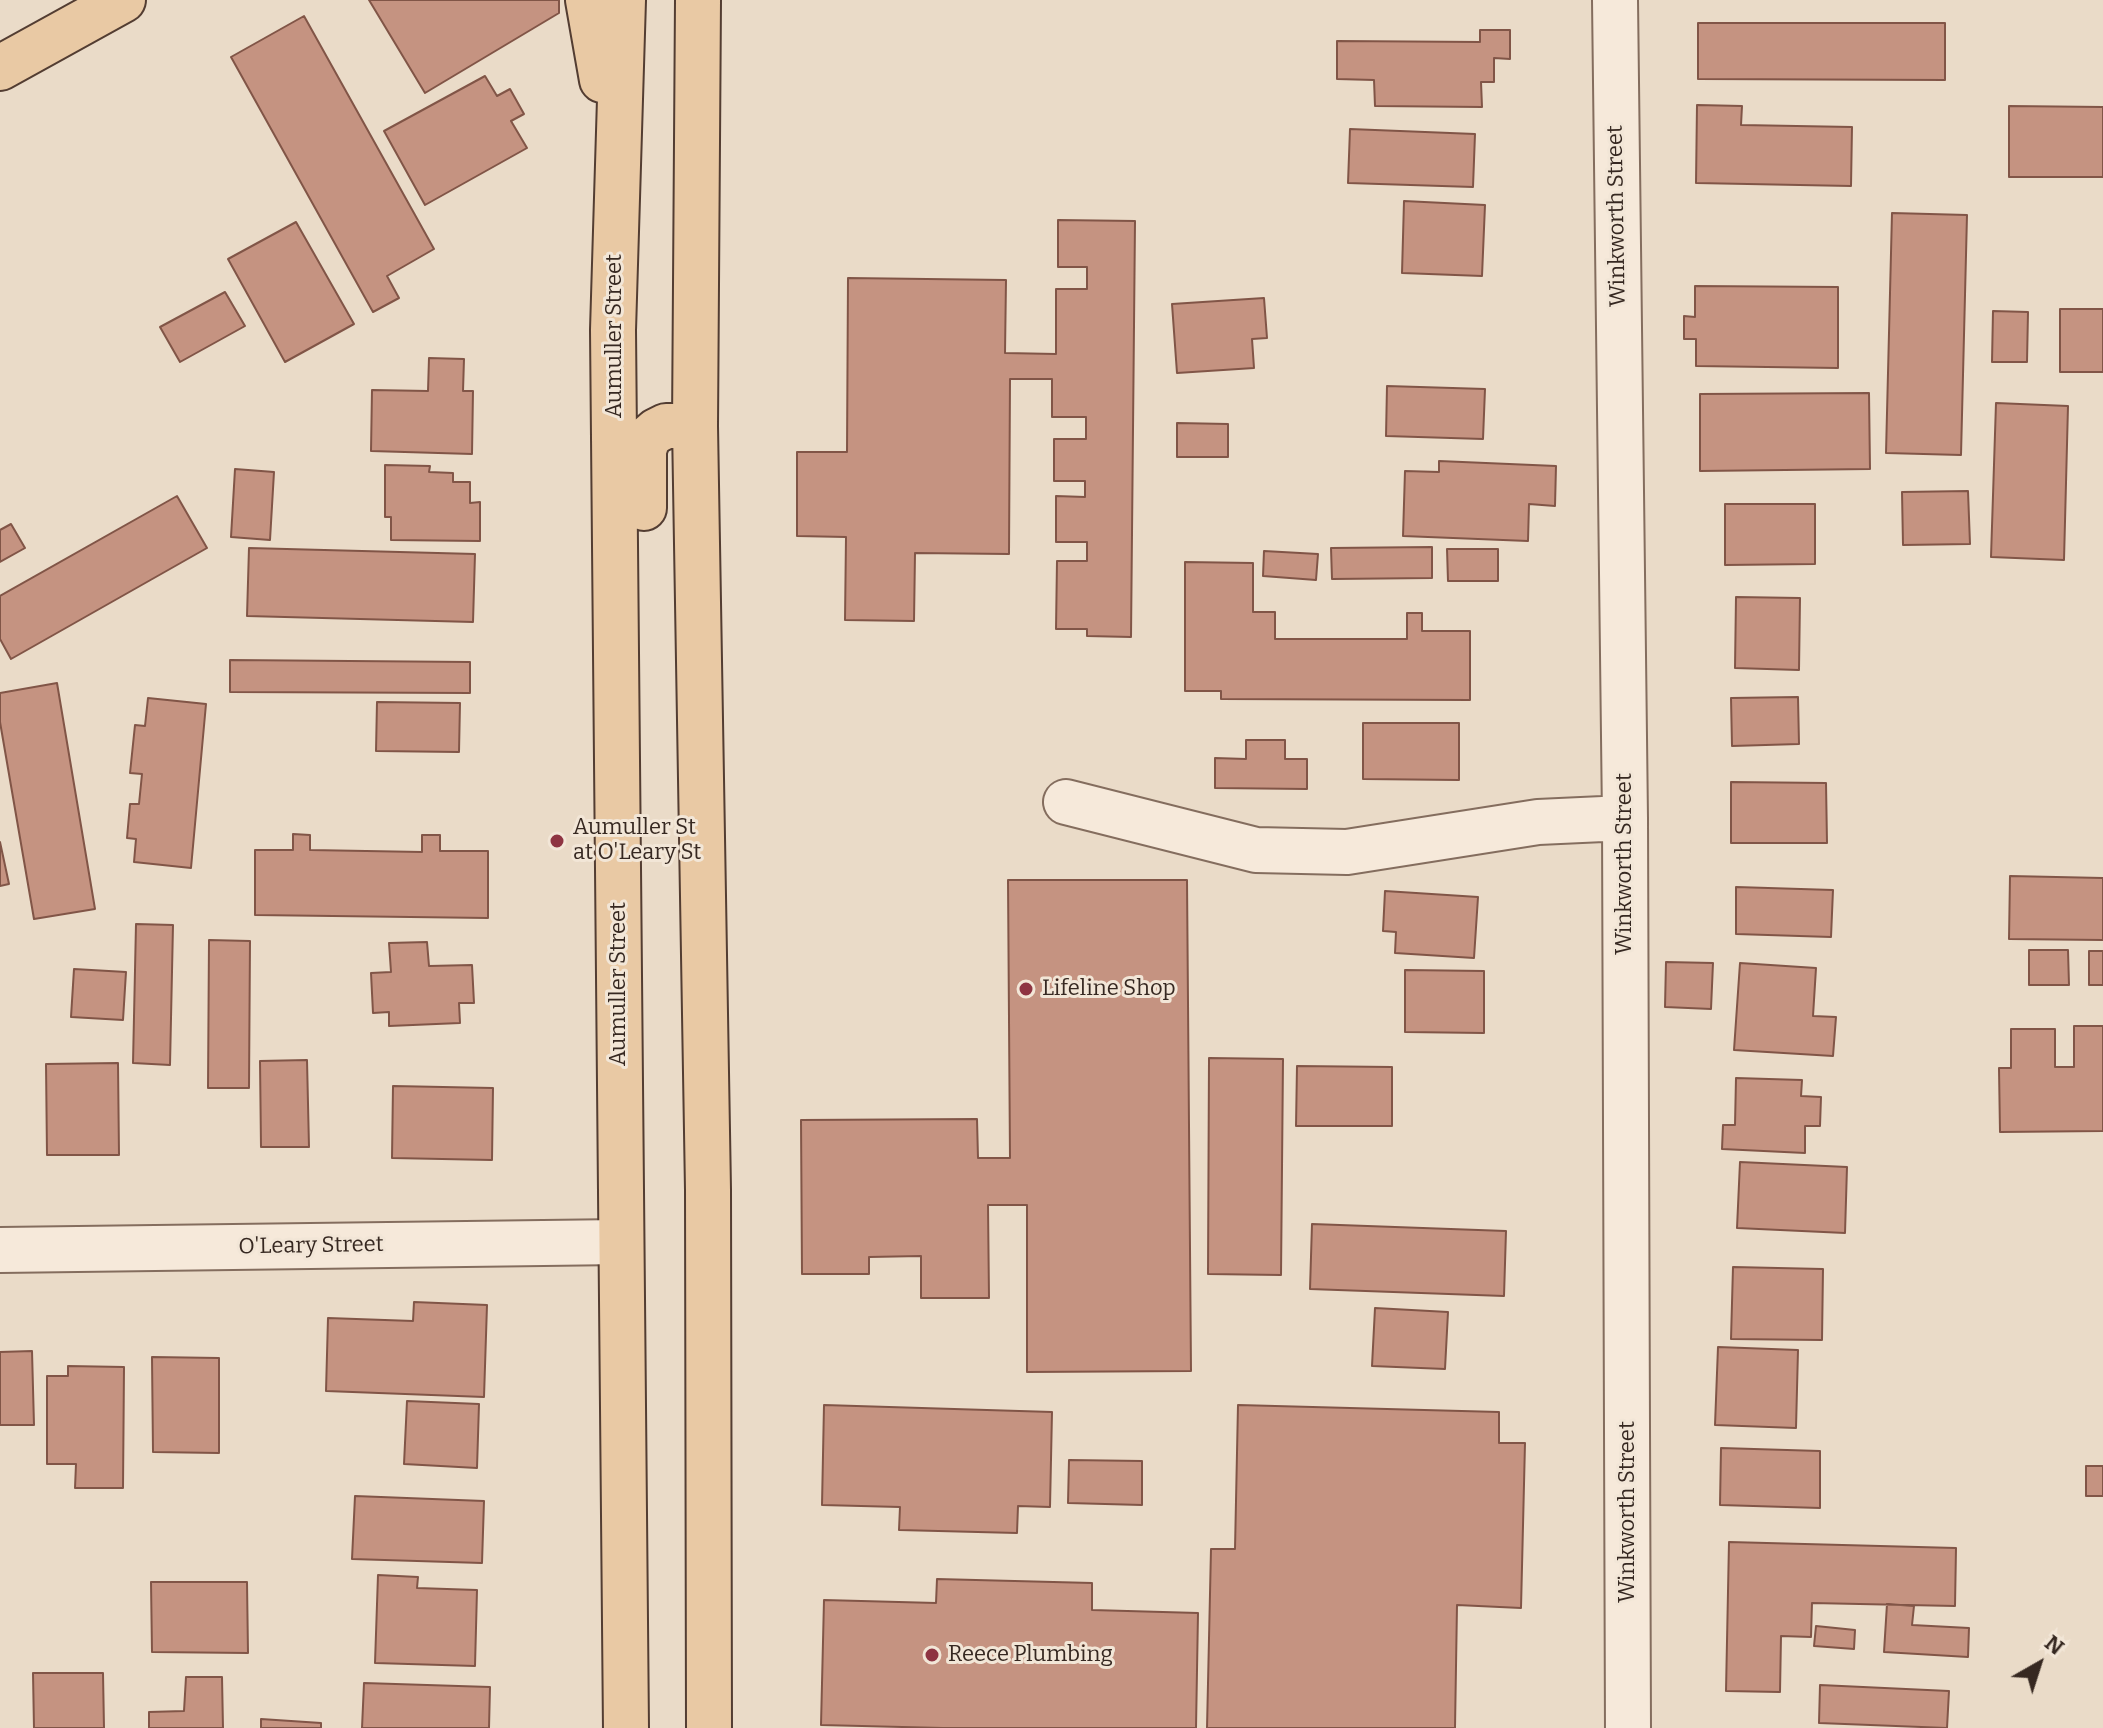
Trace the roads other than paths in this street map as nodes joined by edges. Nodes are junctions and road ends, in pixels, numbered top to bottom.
1 (123, 0) edge
2 (588, 0) edge
3 (623, 0) edge
4 (698, 0) edge
5 (1615, 0) edge
6 (0, 68) edge
7 (618, 165) junction
8 (695, 426) junction
9 (617, 712) junction
10 (1066, 802) dead end
11 (1625, 818) junction
12 (621, 1242) junction
13 (0, 1250) edge
14 (626, 1728) edge
15 (709, 1728) edge
16 (1628, 1728) edge

1 - 6 main road
2 - 7 main road
3 - 7 main road, Aumuller Street
4 - 8 main road
5 - 11 street, Winkworth Street
7 - 9 main road, Aumuller Street
8 - 9 main road
8 - 15 main road
9 - 12 main road, Aumuller Street
10 - 11 street
11 - 16 street, Winkworth Street
12 - 13 street, O'Leary Street
12 - 14 main road, Aumuller Street

